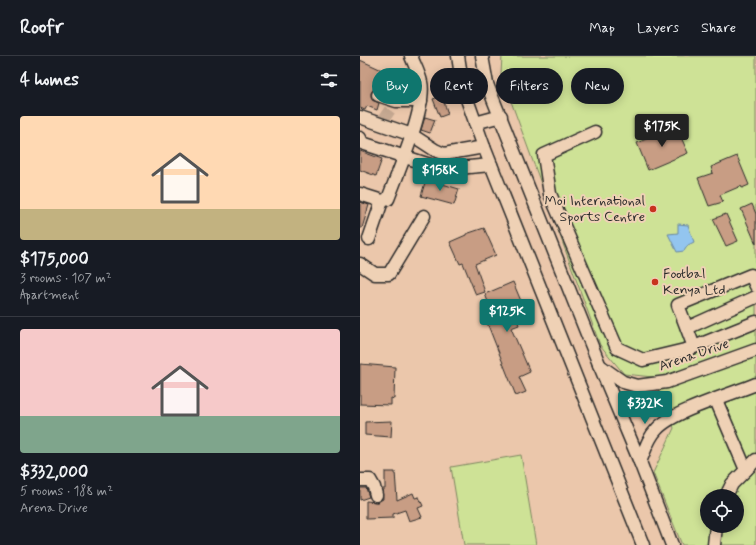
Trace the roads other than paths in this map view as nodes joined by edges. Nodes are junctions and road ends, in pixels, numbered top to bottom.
1 (411, 56) edge
2 (458, 56) edge
3 (482, 56) edge
4 (416, 68) edge
5 (420, 104) edge
6 (500, 116) junction
7 (365, 118) edge
8 (383, 120) dead end
9 (475, 123) junction
10 (595, 132) dead end
11 (412, 135) junction
12 (361, 141) edge
13 (484, 147) junction
14 (405, 157) junction
15 (491, 165) junction
16 (360, 194) edge
17 (382, 201) junction
18 (424, 216) dead end
19 (369, 238) dead end
20 (360, 264) edge
21 (756, 286) edge
22 (756, 298) edge
23 (756, 322) edge
24 (687, 328) junction
25 (694, 347) junction
26 (756, 350) edge
27 (599, 364) junction
28 (756, 384) edge
29 (716, 400) junction
30 (756, 460) edge
31 (640, 462) junction
32 (746, 470) junction
33 (360, 480) edge
34 (730, 489) edge
35 (376, 495) dead end
36 (715, 533) edge
37 (643, 545) edge
38 (672, 545) edge
39 (714, 545) edge

1 - 4 street
2 - 9 street
3 - 6 street
5 - 11 street
6 - 9 street
6 - 27 street
7 - 8 street
7 - 11 street
7 - 12 street
9 - 13 street
10 - 25 street
11 - 13 street
11 - 14 street
12 - 14 street
13 - 15 street
14 - 15 street
14 - 17 street
15 - 37 street
16 - 17 street
17 - 19 street
18 - 20 street
21 - 24 street
22 - 24 street
23 - 25 street
24 - 25 street
26 - 27 street, Arena Drive
27 - 31 street
28 - 29 street
29 - 31 street
29 - 32 street
30 - 32 street
31 - 38 street
32 - 34 street
33 - 35 street
36 - 39 street

